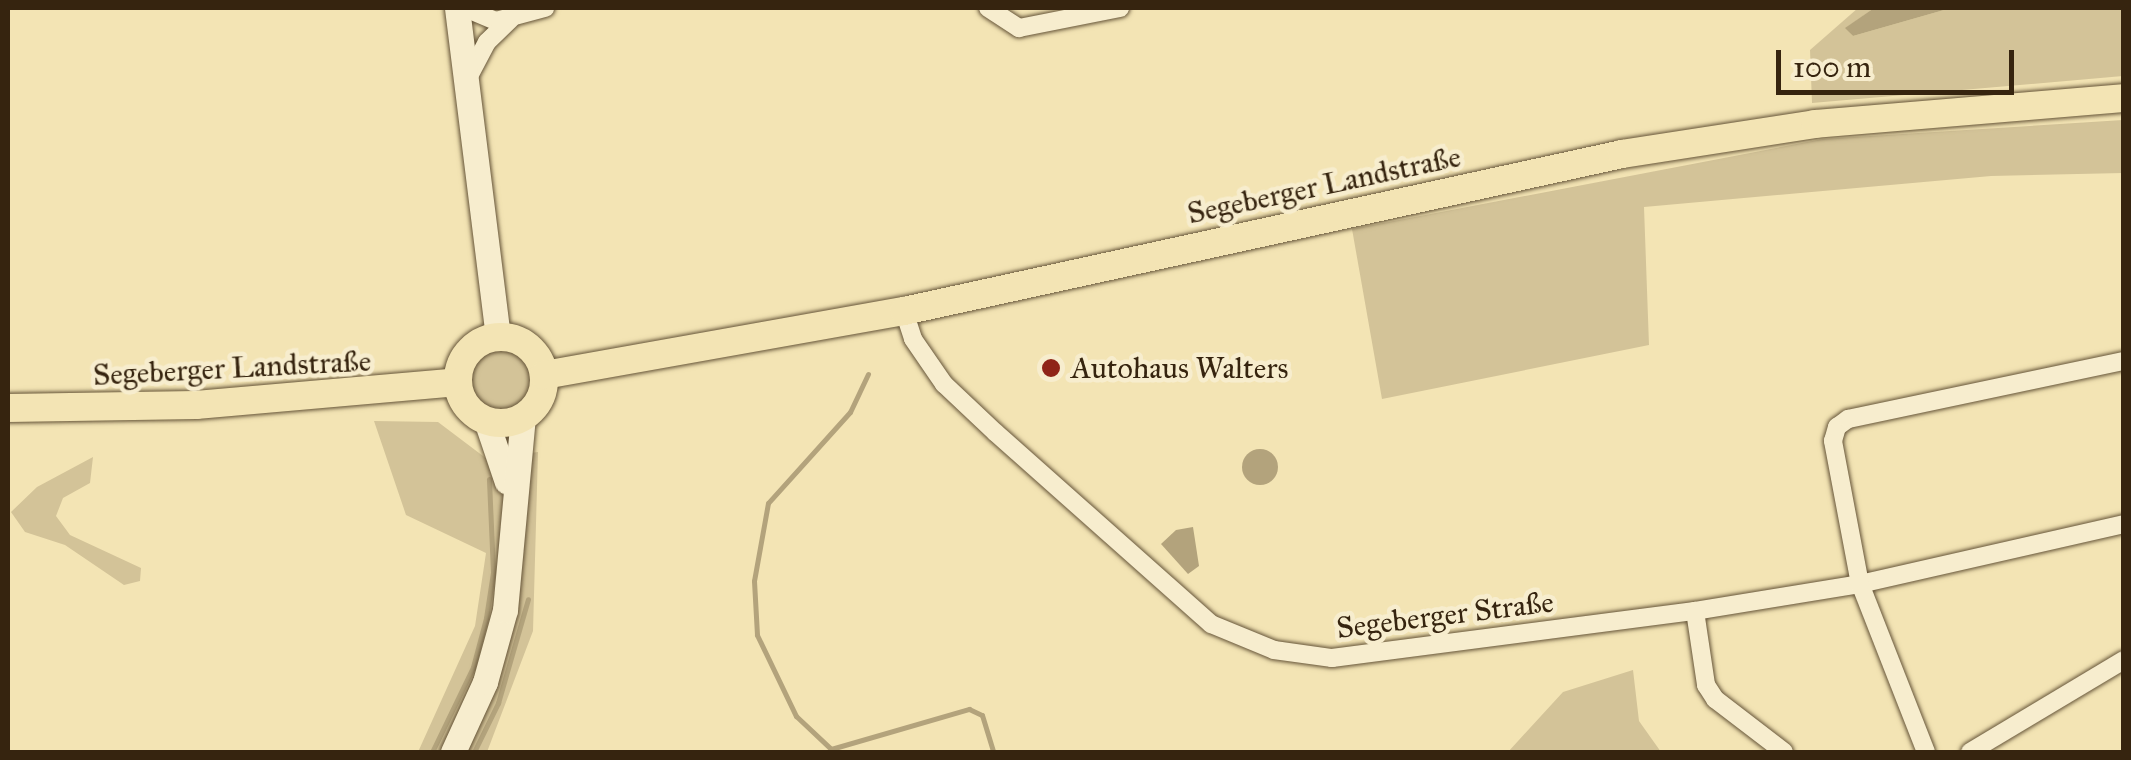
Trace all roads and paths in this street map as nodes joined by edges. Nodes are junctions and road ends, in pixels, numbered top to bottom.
1 (461, 8) edge
2 (545, 8) edge
3 (988, 8) edge
4 (1120, 8) edge
5 (512, 18) junction
6 (466, 83) junction
7 (2124, 98) edge
8 (904, 311) junction
9 (498, 338) junction
10 (2124, 361) edge
11 (544, 375) junction
12 (458, 382) junction
13 (8, 408) edge
14 (523, 418) junction
15 (486, 420) junction
16 (513, 506) junction
17 (2124, 524) edge
18 (1860, 584) junction
19 (1695, 611) junction
20 (2124, 660) edge
21 (453, 752) edge
22 (1784, 752) edge
23 (1926, 752) edge
24 (1970, 752) edge

1 - 5 street
1 - 6 main road
2 - 5 street
3 - 4 street
5 - 6 street
6 - 9 main road
7 - 8 main road, Segeberger Landstraße
8 - 11 main road, Segeberger Landstraße
8 - 19 street, Segeberger Straße
9 - 11 main road
9 - 12 main road
10 - 18 street
11 - 14 main road
12 - 13 main road, Segeberger Landstraße
12 - 15 main road
14 - 15 main road
14 - 16 main road
15 - 16 main road
16 - 21 main road
17 - 18 street, Segeberger Straße
18 - 19 street, Segeberger Straße
18 - 23 street
19 - 22 street
20 - 24 street

